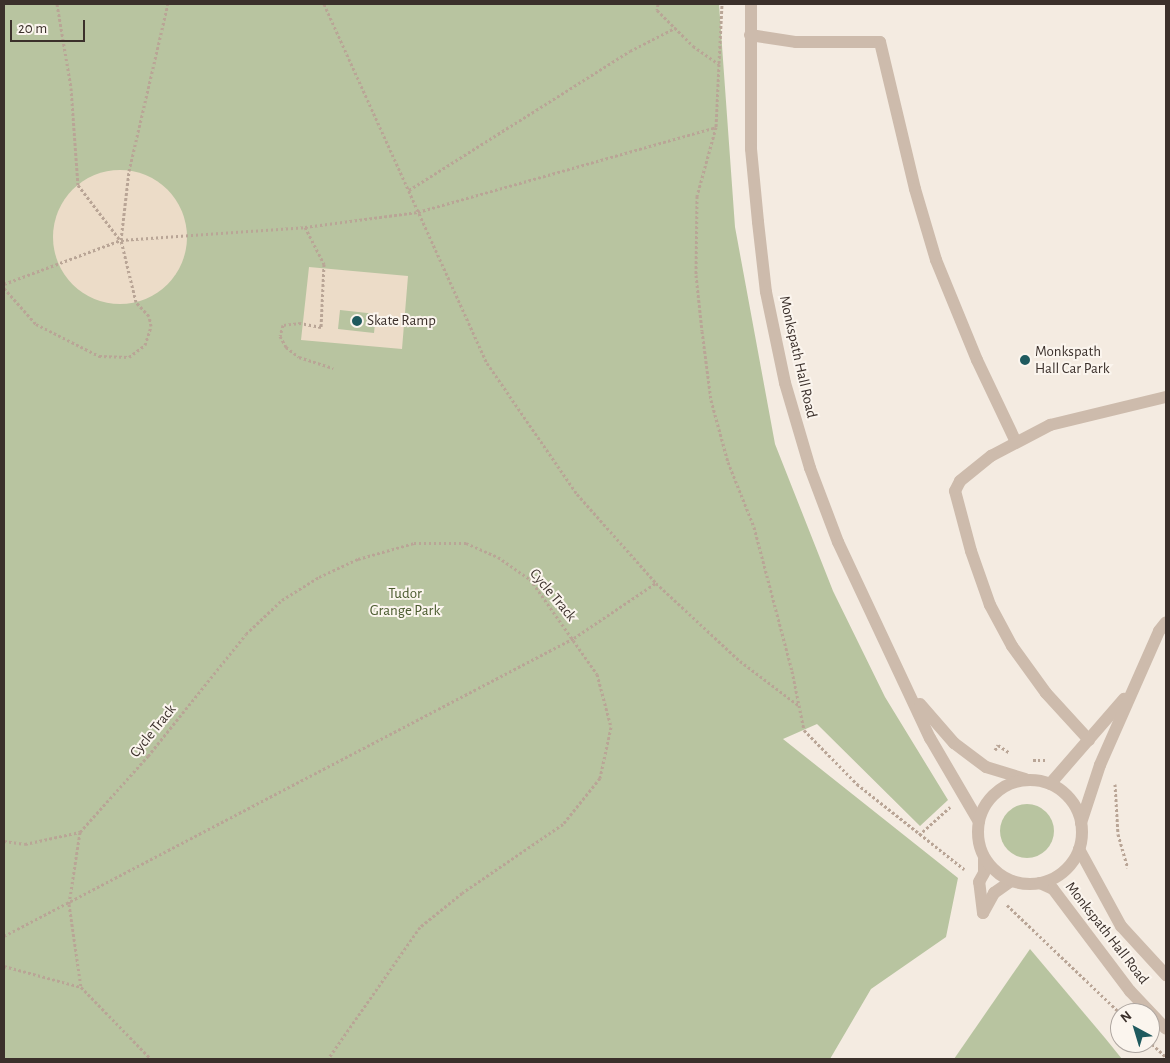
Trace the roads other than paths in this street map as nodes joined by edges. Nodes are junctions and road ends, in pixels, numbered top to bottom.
1 (751, 4) edge
2 (750, 35) junction
3 (1166, 397) edge
4 (1016, 442) junction
5 (1166, 622) edge
6 (1132, 690) junction
7 (912, 695) junction
8 (1090, 740) junction
9 (1030, 780) junction
10 (1050, 784) junction
11 (979, 822) junction
12 (1081, 823) junction
13 (1079, 848) junction
14 (984, 859) junction
15 (1011, 881) junction
16 (1040, 883) junction
17 (1166, 975) edge
18 (1166, 1029) edge

1 - 2 street, Monkspath Hall Road
2 - 4 street
2 - 7 street, Monkspath Hall Road
3 - 4 street
4 - 8 street
5 - 6 street
6 - 8 street
6 - 12 street
7 - 9 street, Monkspath Hall Road
7 - 11 street, Monkspath Hall Road
8 - 10 street
9 - 10 street
9 - 11 street
10 - 12 street
11 - 14 street
12 - 13 street
13 - 16 street
13 - 17 street, Monkspath Hall Road
14 - 15 street
14 - 15 street
15 - 16 street
16 - 18 street, Monkspath Hall Road

